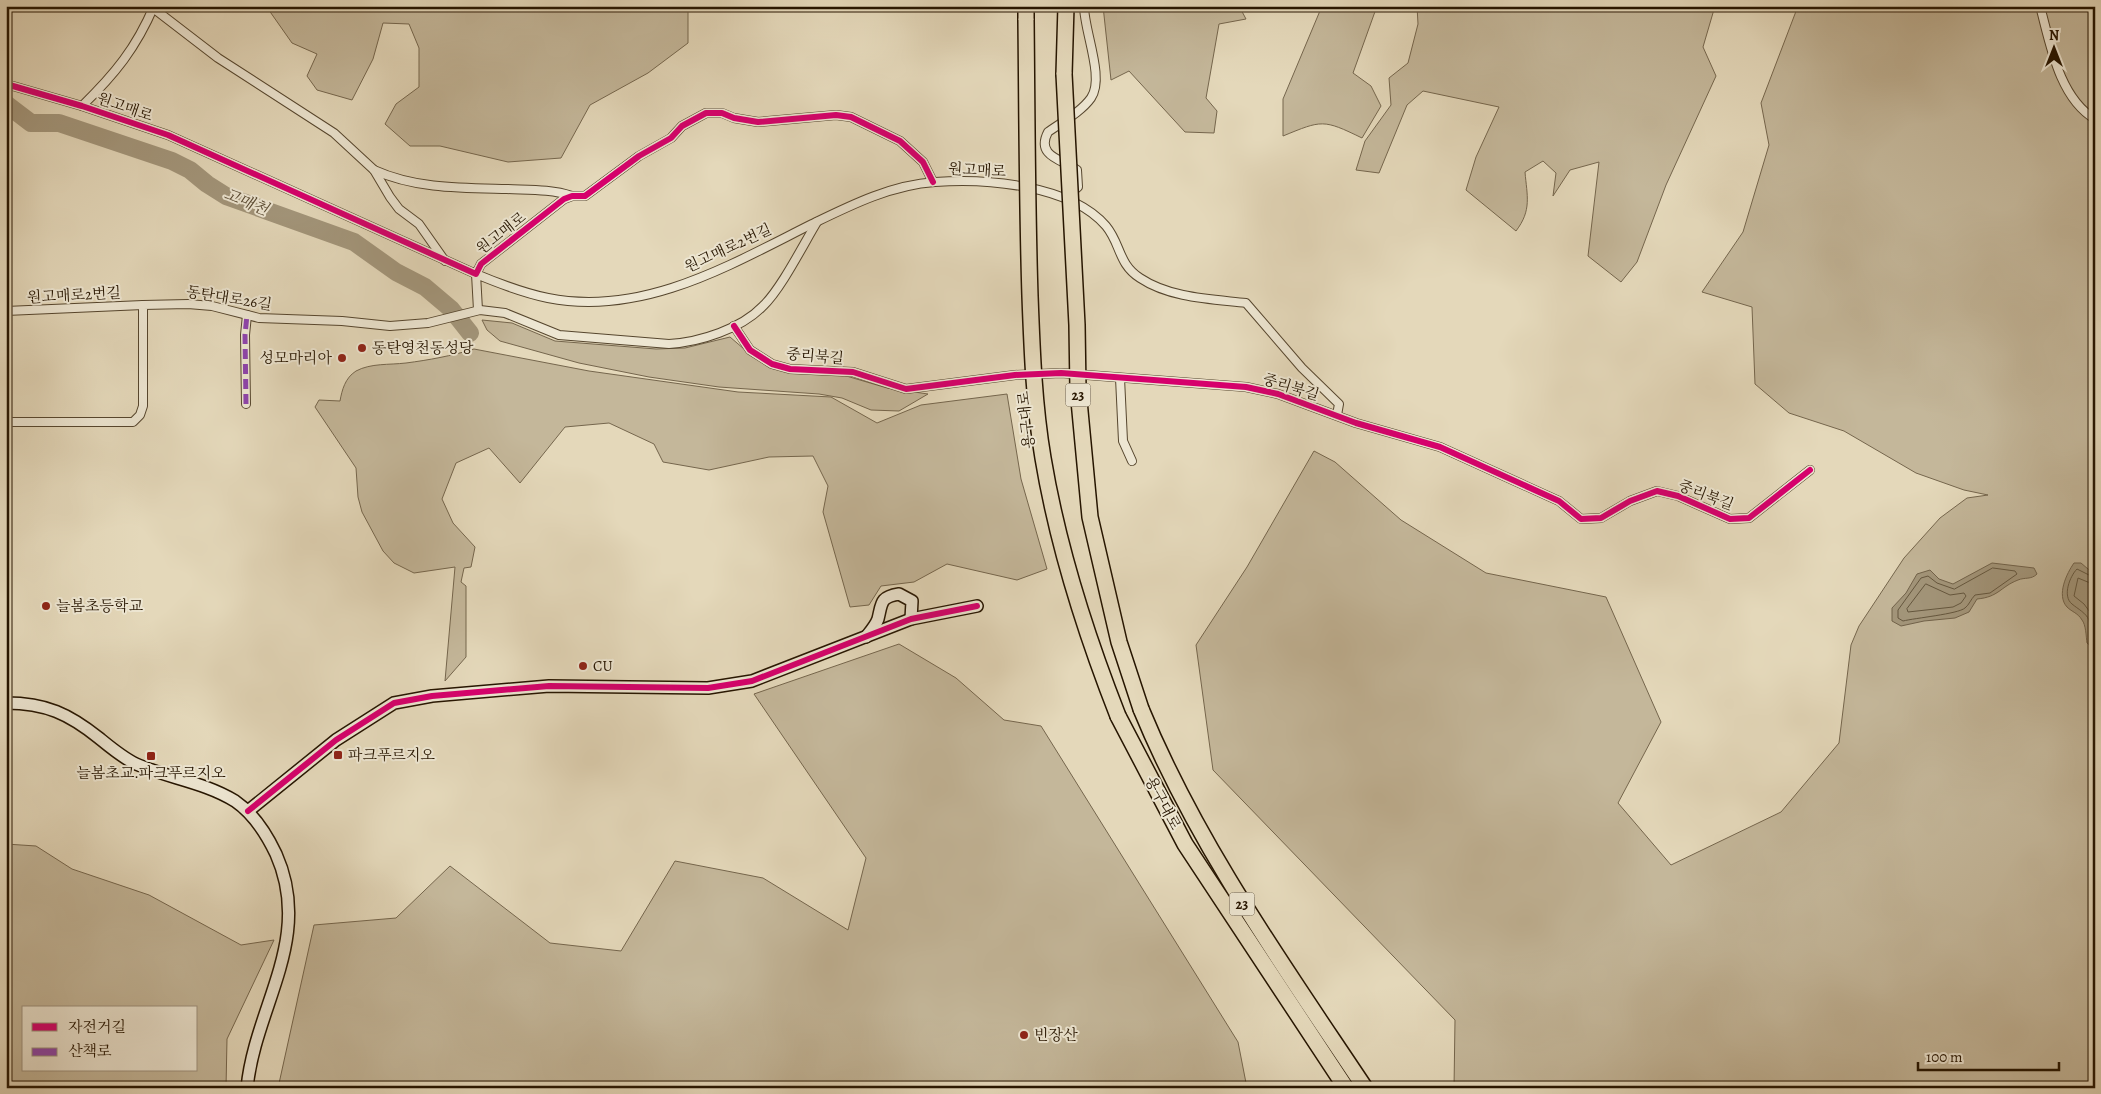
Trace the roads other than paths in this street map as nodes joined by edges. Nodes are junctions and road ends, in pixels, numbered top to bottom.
1 (1066, 6) edge
2 (1084, 6) edge
3 (2040, 6) edge
4 (154, 7) edge
5 (1026, 13) edge
6 (6, 84) edge
7 (82, 106) junction
8 (2095, 119) edge
9 (374, 170) junction
10 (933, 182) junction
11 (572, 196) junction
12 (1066, 198) junction
13 (817, 221) junction
14 (446, 262) junction
15 (476, 274) junction
16 (143, 306) junction
17 (6, 311) edge
18 (475, 311) junction
19 (247, 315) junction
20 (734, 326) junction
21 (1120, 378) junction
22 (246, 404) dead end
23 (1337, 415) junction
24 (6, 422) edge
25 (1132, 460) dead end
26 (1810, 470) dead end
27 (977, 606) dead end
28 (911, 619) junction
29 (866, 637) junction
30 (6, 703) edge
31 (248, 810) junction
32 (247, 1088) edge
33 (1346, 1088) edge
34 (1365, 1088) edge

1 - 34 highway, 용구대로 / 23, bridge
2 - 12 street
3 - 8 street
4 - 7 street
4 - 9 street
5 - 33 highway, 용구대로 / 23, bridge
6 - 7 street, 원고매로
7 - 14 street, 원고매로
9 - 11 street
9 - 14 street
10 - 11 street, 원고매로
10 - 12 street, 원고매로
10 - 13 street, 원고매로2번길
11 - 15 street, 원고매로
12 - 23 street, 원고매로
13 - 15 street, 원고매로2번길
13 - 20 street
14 - 15 street, 원고매로
15 - 18 street
16 - 17 street, 원고매로2번길
16 - 19 street, 동탄대로26길
16 - 24 street
18 - 19 street, 동탄대로26길
18 - 20 street
19 - 22 street
20 - 21 street, 중리북길
21 - 23 street, 중리북길
21 - 25 street
23 - 26 street, 중리북길
27 - 28 street
28 - 29 street
28 - 29 street
29 - 31 street
30 - 31 street
31 - 32 street

